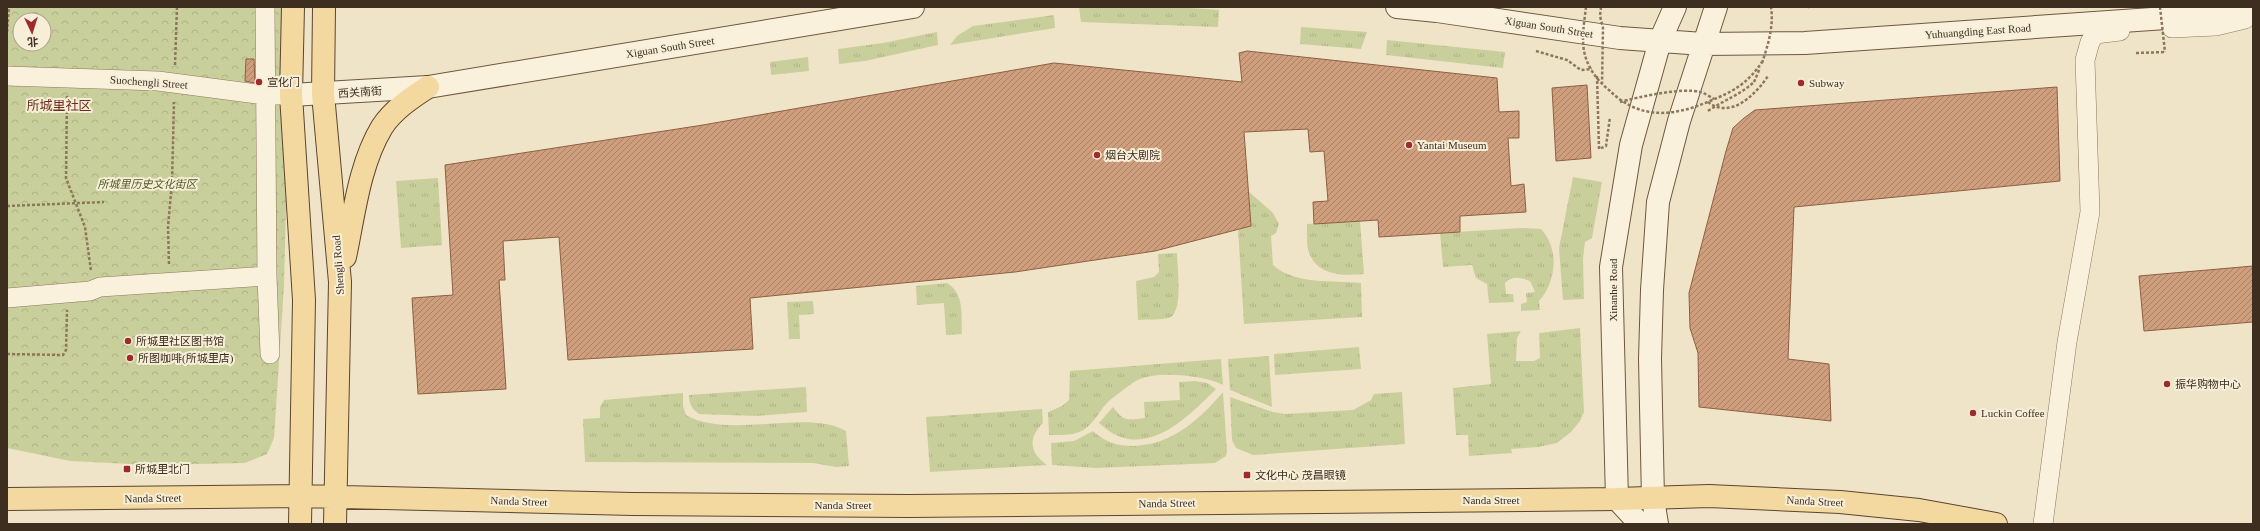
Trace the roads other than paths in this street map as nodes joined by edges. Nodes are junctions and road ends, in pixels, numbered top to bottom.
1 (266, 7) edge
2 (293, 7) edge
3 (324, 7) edge
4 (913, 7) edge
5 (1396, 7) edge
6 (1675, 7) edge
7 (1716, 7) edge
8 (2253, 13) edge
9 (1660, 41) junction
10 (1703, 44) junction
11 (7, 76) edge
12 (428, 87) junction
13 (323, 94) junction
14 (264, 95) junction
15 (291, 95) junction
16 (267, 276) junction
17 (340, 282) junction
18 (7, 298) edge
19 (270, 354) dead end
20 (300, 496) junction
21 (336, 496) junction
22 (7, 499) edge
23 (1617, 499) junction
24 (1653, 499) junction
25 (300, 524) edge
26 (335, 524) edge
27 (1640, 524) edge
28 (1657, 524) edge
29 (1996, 524) edge
30 (2043, 524) edge

1 - 14 street
2 - 15 main road
3 - 13 main road, Shengli Road
4 - 12 street, Xiguan South Street
5 - 9 street, Xiguan South Street
6 - 9 street, Xinanhe Road
7 - 10 street
8 - 10 street, Yuhuangding East Road
8 - 30 street
9 - 10 street, Xiguan South Street
9 - 23 street, Xinanhe Road
10 - 24 street
11 - 14 street, Suochengli Street
12 - 13 street, 西关南街
12 - 17 main road
13 - 15 street, 西关南街
13 - 17 main road, Shengli Road
14 - 15 street, Suochengli Street
14 - 16 street
15 - 20 main road
16 - 18 street
16 - 19 street
17 - 21 main road, Shengli Road
20 - 21 main road, Nanda Street
20 - 22 main road, Nanda Street
20 - 25 main road
21 - 23 main road, Nanda Street
21 - 26 main road, Shengli Road
23 - 24 main road, Nanda Street
23 - 27 street
24 - 28 street
24 - 29 main road, Nanda Street

